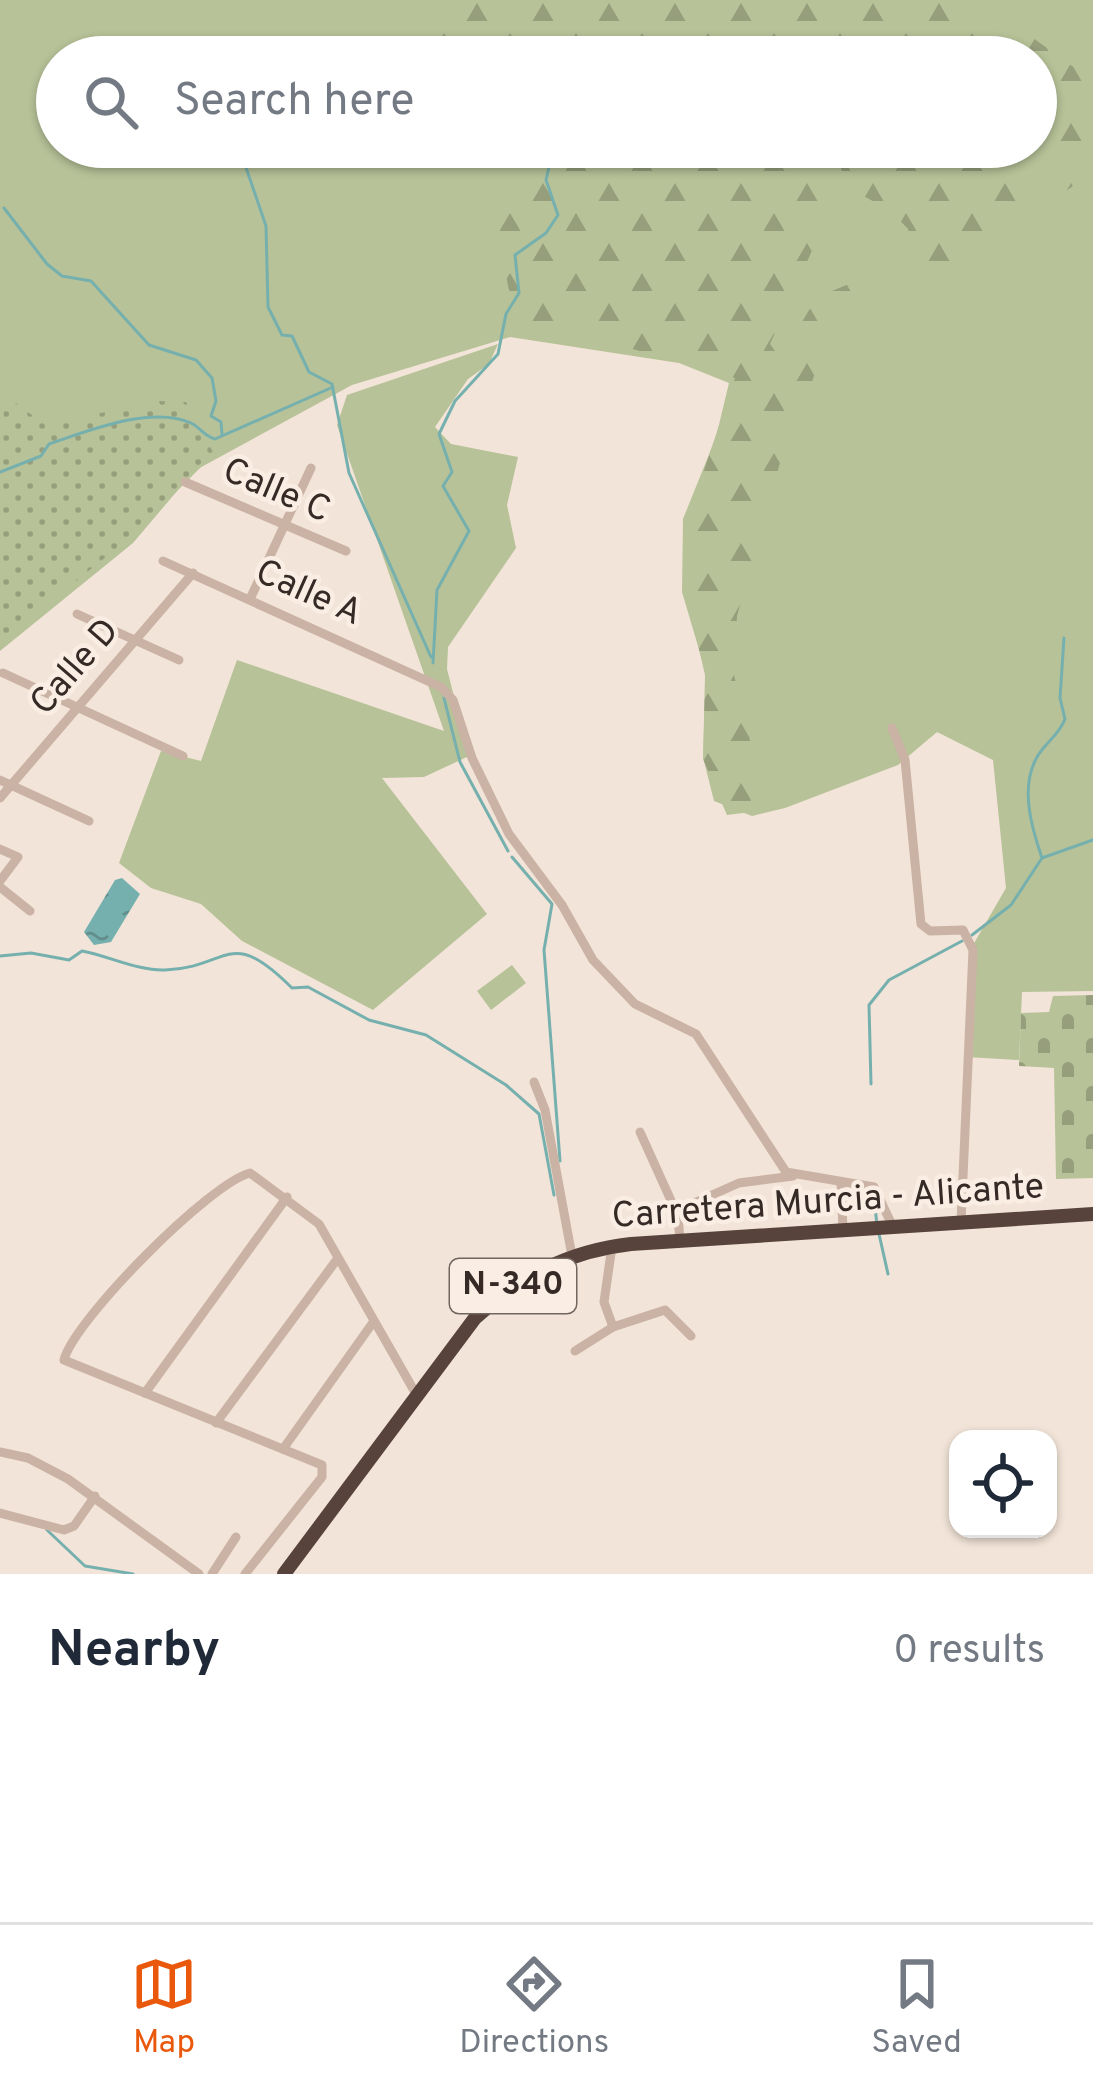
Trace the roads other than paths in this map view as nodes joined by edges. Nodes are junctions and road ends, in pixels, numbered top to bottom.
1 (311, 469) dead end
2 (185, 482) dead end
3 (286, 524) junction
4 (346, 551) dead end
5 (163, 561) dead end
6 (193, 573) junction
7 (250, 598) junction
8 (76, 614) dead end
9 (135, 640) junction
10 (179, 660) dead end
11 (3, 673) edge
12 (77, 707) junction
13 (892, 728) dead end
14 (183, 756) dead end
15 (6, 782) edge
16 (0, 798) edge
17 (89, 820) dead end
18 (0, 849) edge
19 (0, 884) edge
20 (30, 911) dead end
21 (534, 1082) dead end
22 (640, 1132) dead end
23 (793, 1176) junction
24 (841, 1181) junction
25 (286, 1197) junction
26 (676, 1211) junction
27 (1093, 1214) edge
28 (961, 1222) junction
29 (884, 1227) junction
30 (844, 1230) junction
31 (680, 1241) junction
32 (612, 1246) junction
33 (572, 1256) junction
34 (338, 1258) junction
35 (374, 1322) junction
36 (613, 1327) junction
37 (691, 1336) dead end
38 (575, 1351) dead end
39 (145, 1393) junction
40 (416, 1394) junction
41 (215, 1423) junction
42 (283, 1449) junction
43 (0, 1452) edge
44 (95, 1496) junction
45 (0, 1513) edge
46 (236, 1537) dead end
47 (199, 1574) edge
48 (212, 1574) edge
49 (245, 1574) edge
50 (284, 1574) edge

1 - 3 street
2 - 3 street, Calle C
3 - 4 street, Calle C
3 - 7 street
5 - 6 street, Calle A
6 - 7 street, Calle A
6 - 9 street, Calle D
7 - 23 street, Calle A
8 - 9 street
9 - 10 street
9 - 12 street, Calle D
11 - 12 street
12 - 14 street
12 - 15 street, Calle D
13 - 28 street
15 - 16 street, Calle D
15 - 17 street
18 - 19 street
19 - 20 street
21 - 33 street
22 - 26 street
23 - 24 street
23 - 26 street
24 - 29 street
24 - 30 street
25 - 34 street
25 - 39 street
25 - 39 street
26 - 31 street
27 - 28 highway, Carretera Murcia - Alicante / N-340
28 - 29 highway, Carretera Murcia - Alicante / N-340
29 - 30 highway, Carretera Murcia - Alicante / N-340
30 - 31 highway, Carretera Murcia - Alicante / N-340
31 - 32 highway, Carretera Murcia - Alicante / N-340
32 - 33 highway, Carretera Murcia - Alicante / N-340
32 - 36 street
33 - 40 highway, Carretera Murcia - Alicante / N-340
34 - 35 street
34 - 41 street
35 - 40 street
35 - 42 street
36 - 37 street
36 - 38 street
39 - 41 street
40 - 50 highway, Carretera Murcia - Alicante / N-340
41 - 42 street
42 - 49 street
43 - 44 street
44 - 45 street
44 - 47 street
46 - 48 street

